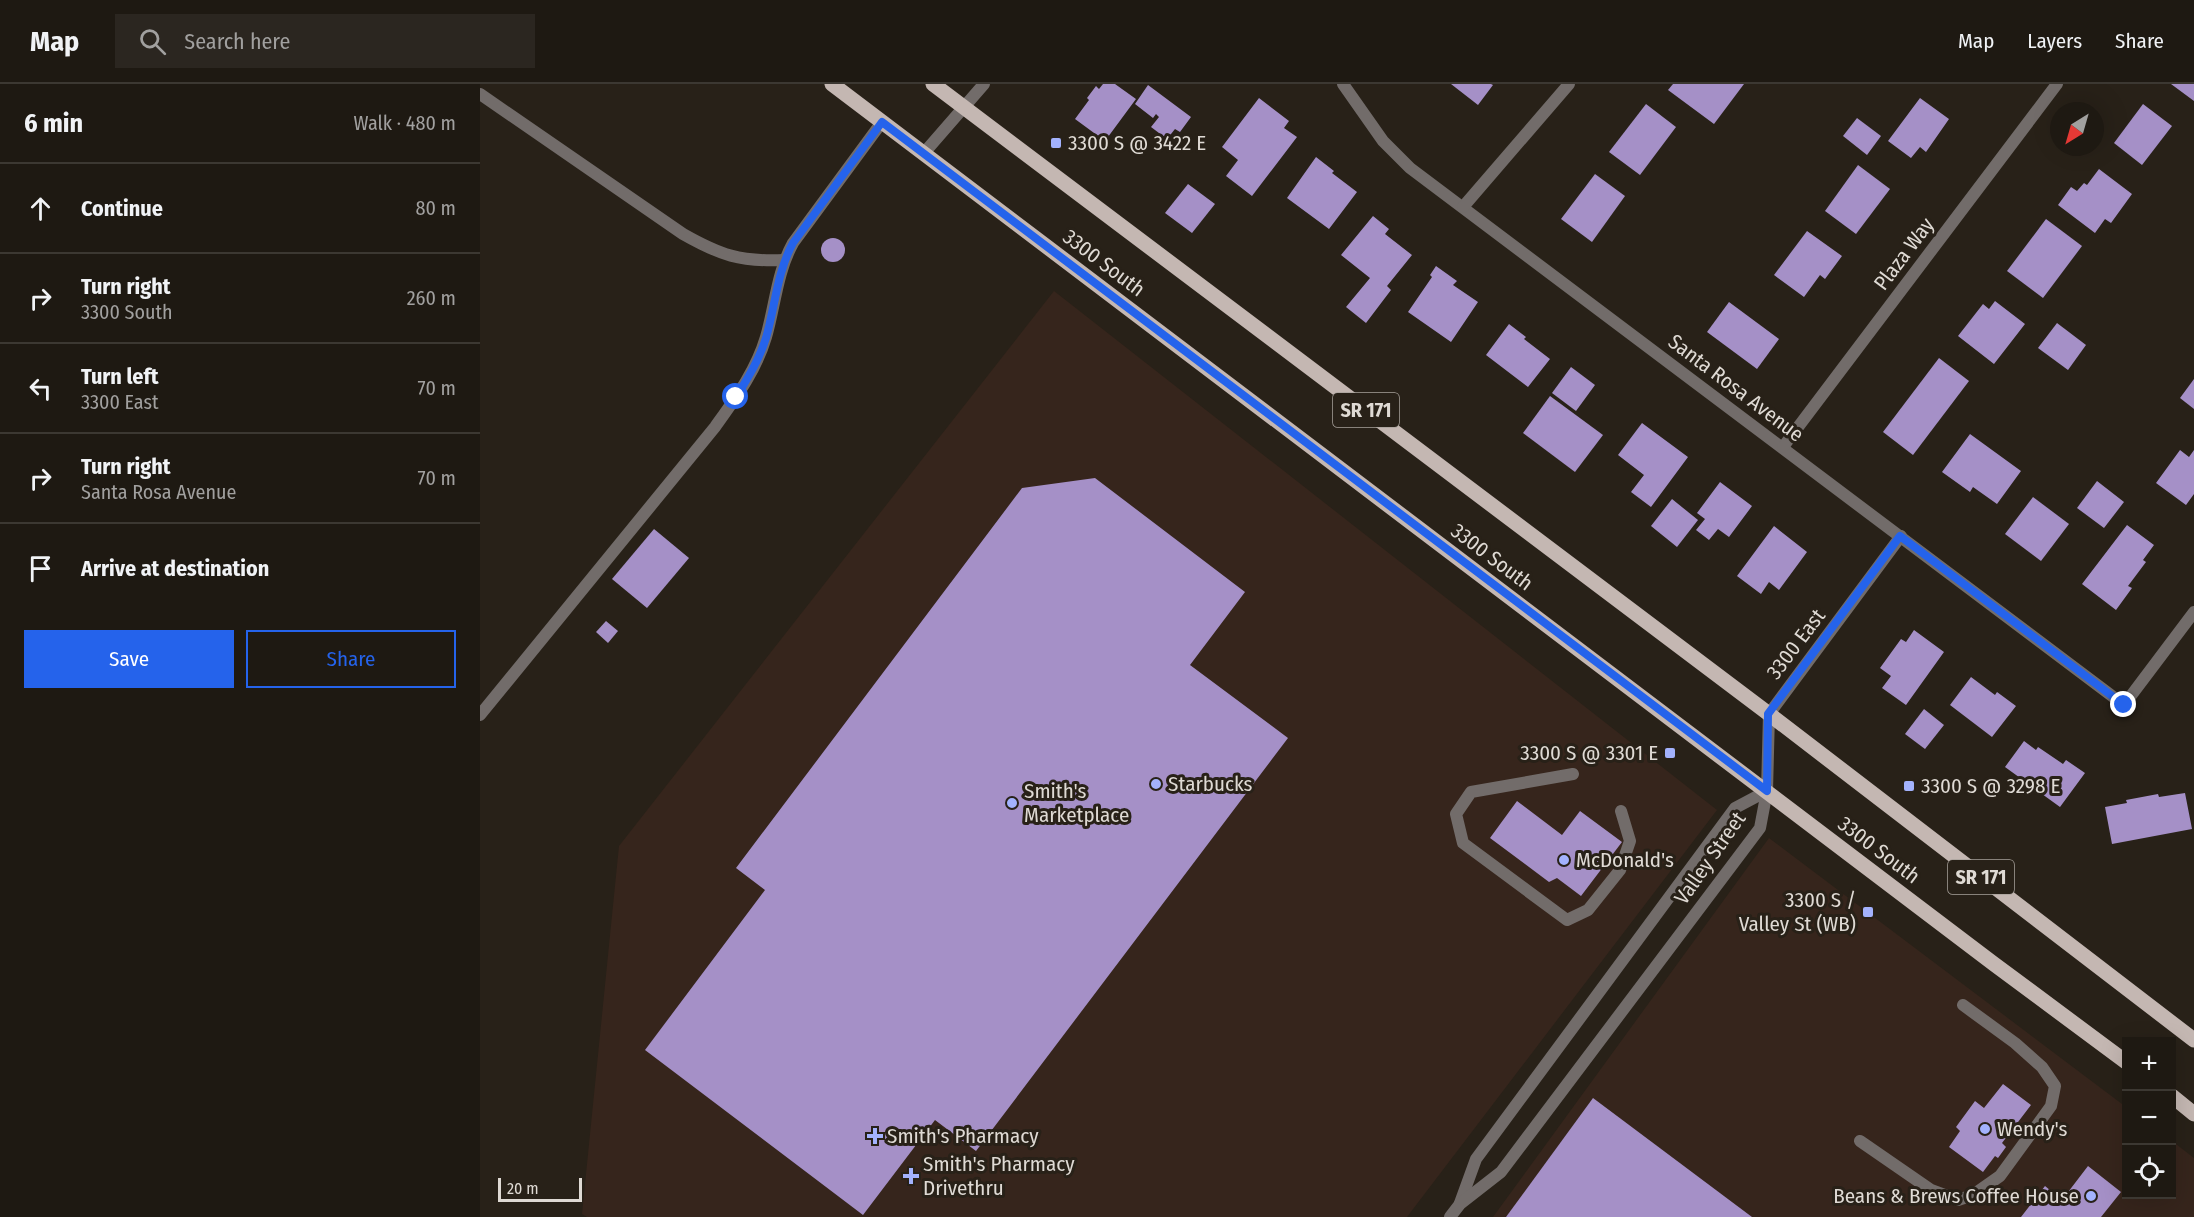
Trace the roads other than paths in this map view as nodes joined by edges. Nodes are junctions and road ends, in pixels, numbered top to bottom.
1 (832, 84) edge
2 (933, 84) edge
3 (984, 84) edge
4 (1343, 84) edge
5 (1569, 84) edge
6 (2057, 84) edge
7 (480, 94) edge
8 (964, 107) junction
9 (882, 122) junction
10 (924, 153) junction
11 (1463, 207) junction
12 (784, 260) junction
13 (1783, 447) junction
14 (1900, 536) junction
15 (2194, 612) edge
16 (1768, 714) junction
17 (480, 715) edge
18 (1573, 774) dead end
19 (1767, 791) junction
20 (1621, 810) dead end
21 (1963, 1005) dead end
22 (2194, 1040) edge
23 (2122, 1058) edge
24 (2176, 1099) edge
25 (2194, 1114) edge
26 (1860, 1141) dead end
27 (1460, 1204) junction
28 (1450, 1217) edge

1 - 9 main road, 3300 South / SR 171
2 - 8 main road, 3300 South / SR 171
3 - 8 street
4 - 11 street, Santa Rosa Avenue
5 - 11 street
6 - 13 street, Plaza Way
7 - 12 street
8 - 10 street
8 - 16 main road, 3300 South / SR 171
9 - 10 main road, 3300 South / SR 171
9 - 12 street
10 - 19 main road, 3300 South / SR 171
11 - 13 street, Santa Rosa Avenue
12 - 17 street
13 - 14 street, Santa Rosa Avenue
14 - 15 street, Santa Rosa Avenue
14 - 16 street, 3300 East
16 - 19 street
16 - 22 main road, 3300 South / SR 171
18 - 20 street
19 - 23 main road, 3300 South / SR 171
19 - 27 street, Valley Street
19 - 27 street, Valley Street
21 - 26 street
24 - 25 main road
27 - 28 street, Valley Street

